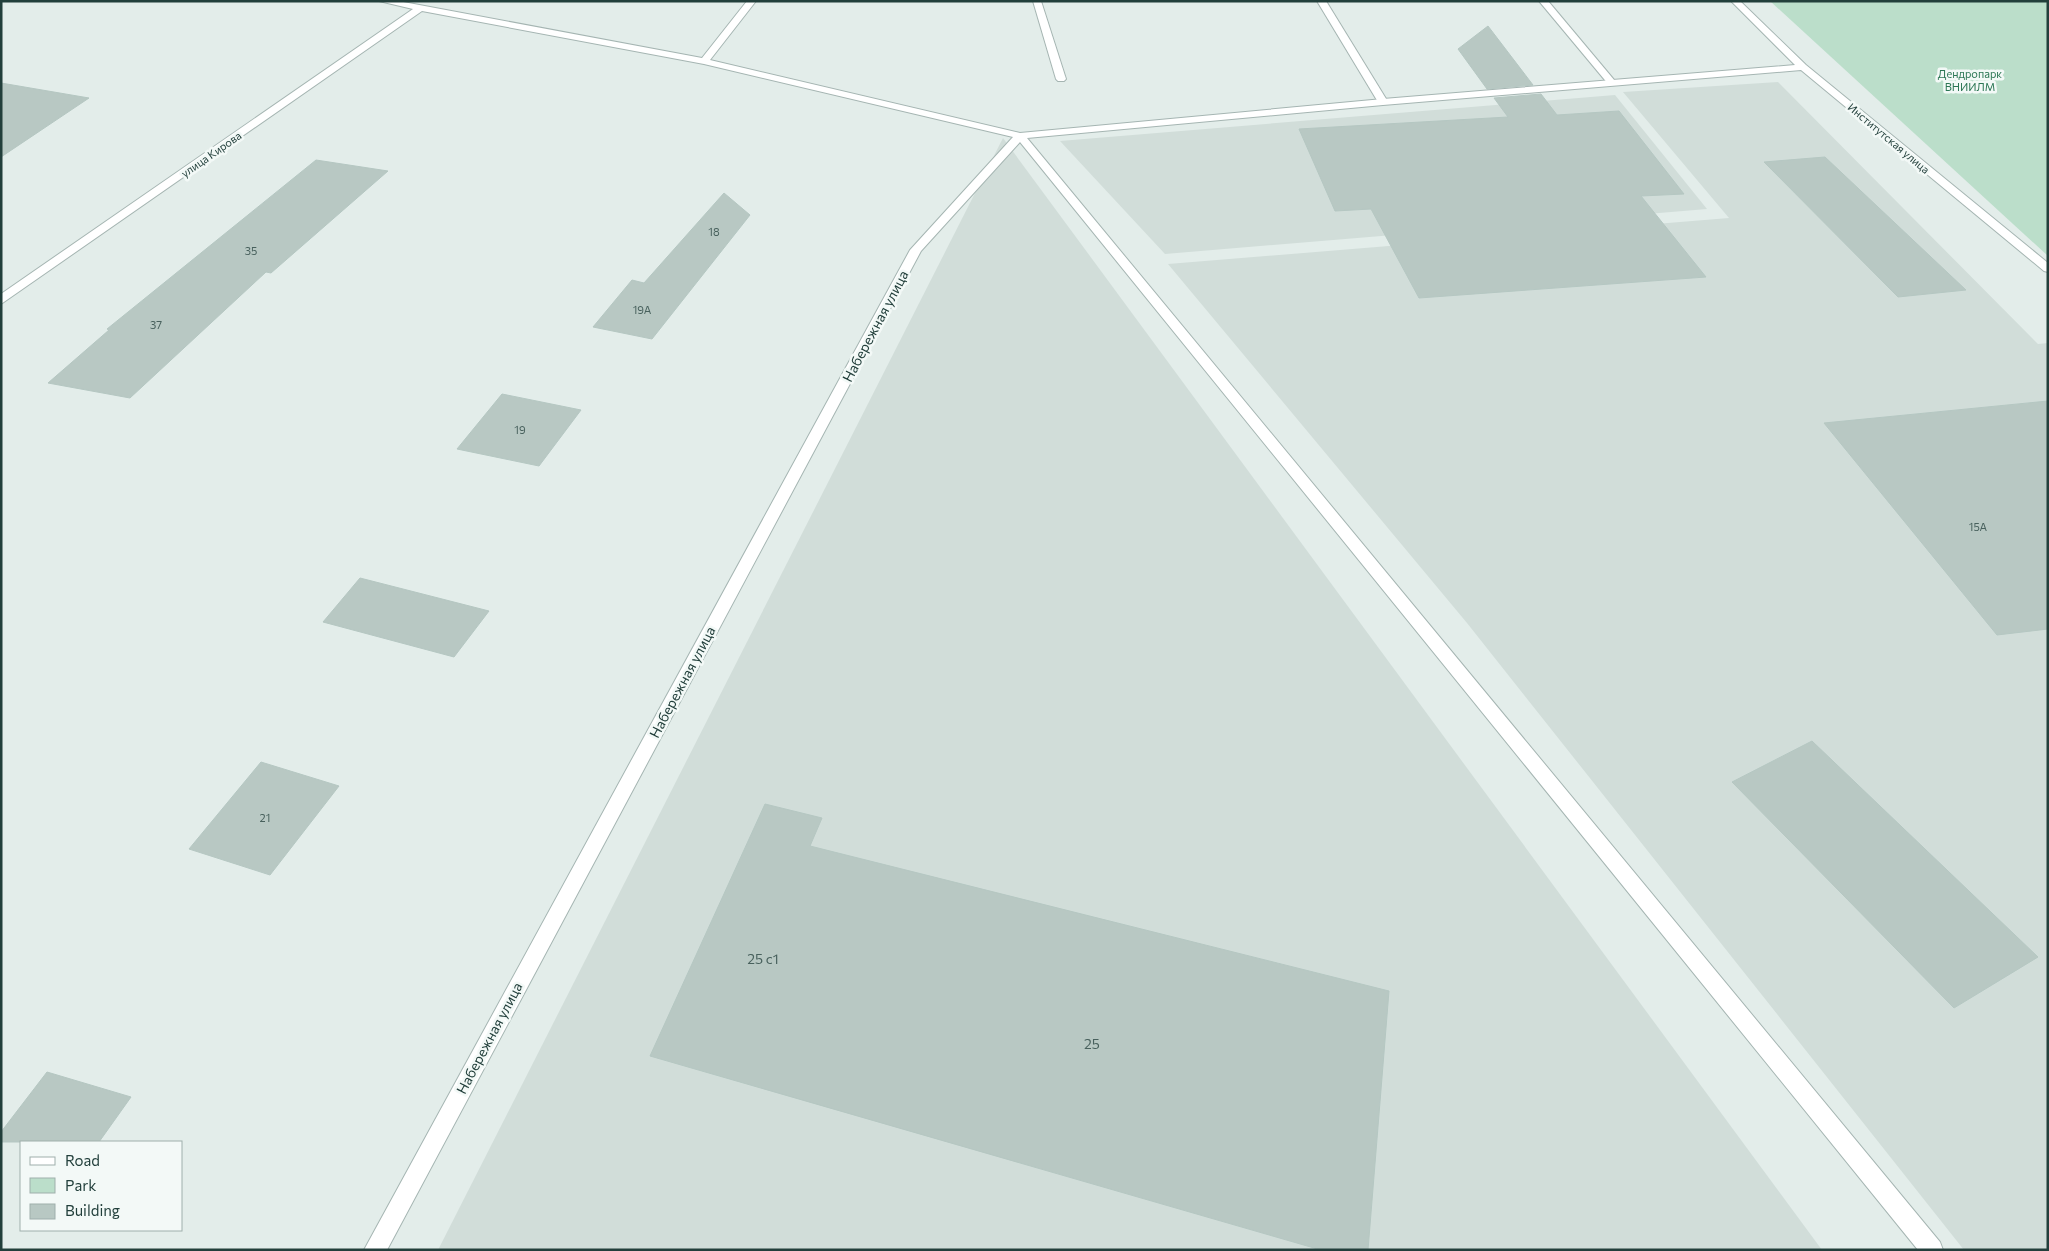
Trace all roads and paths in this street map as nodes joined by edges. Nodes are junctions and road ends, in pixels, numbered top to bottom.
1 (383, 1) edge
2 (752, 1) edge
3 (1037, 1) edge
4 (1321, 1) edge
5 (1543, 1) edge
6 (1735, 1) edge
7 (420, 8) junction
8 (704, 61) junction
9 (1803, 67) junction
10 (1061, 80) dead end
11 (1612, 83) junction
12 (1383, 102) junction
13 (1020, 136) junction
14 (2048, 269) edge
15 (1, 300) edge
16 (375, 1250) edge
17 (1932, 1250) edge

1 - 7 street
2 - 8 street
3 - 10 street
4 - 12 street
5 - 11 street
6 - 9 street, Институтская улица
7 - 8 street
7 - 15 street, улица Кирова
8 - 13 street
9 - 11 street
9 - 14 street, Институтская улица
11 - 12 street
12 - 13 street
13 - 16 street, Набережная улица
13 - 17 street

